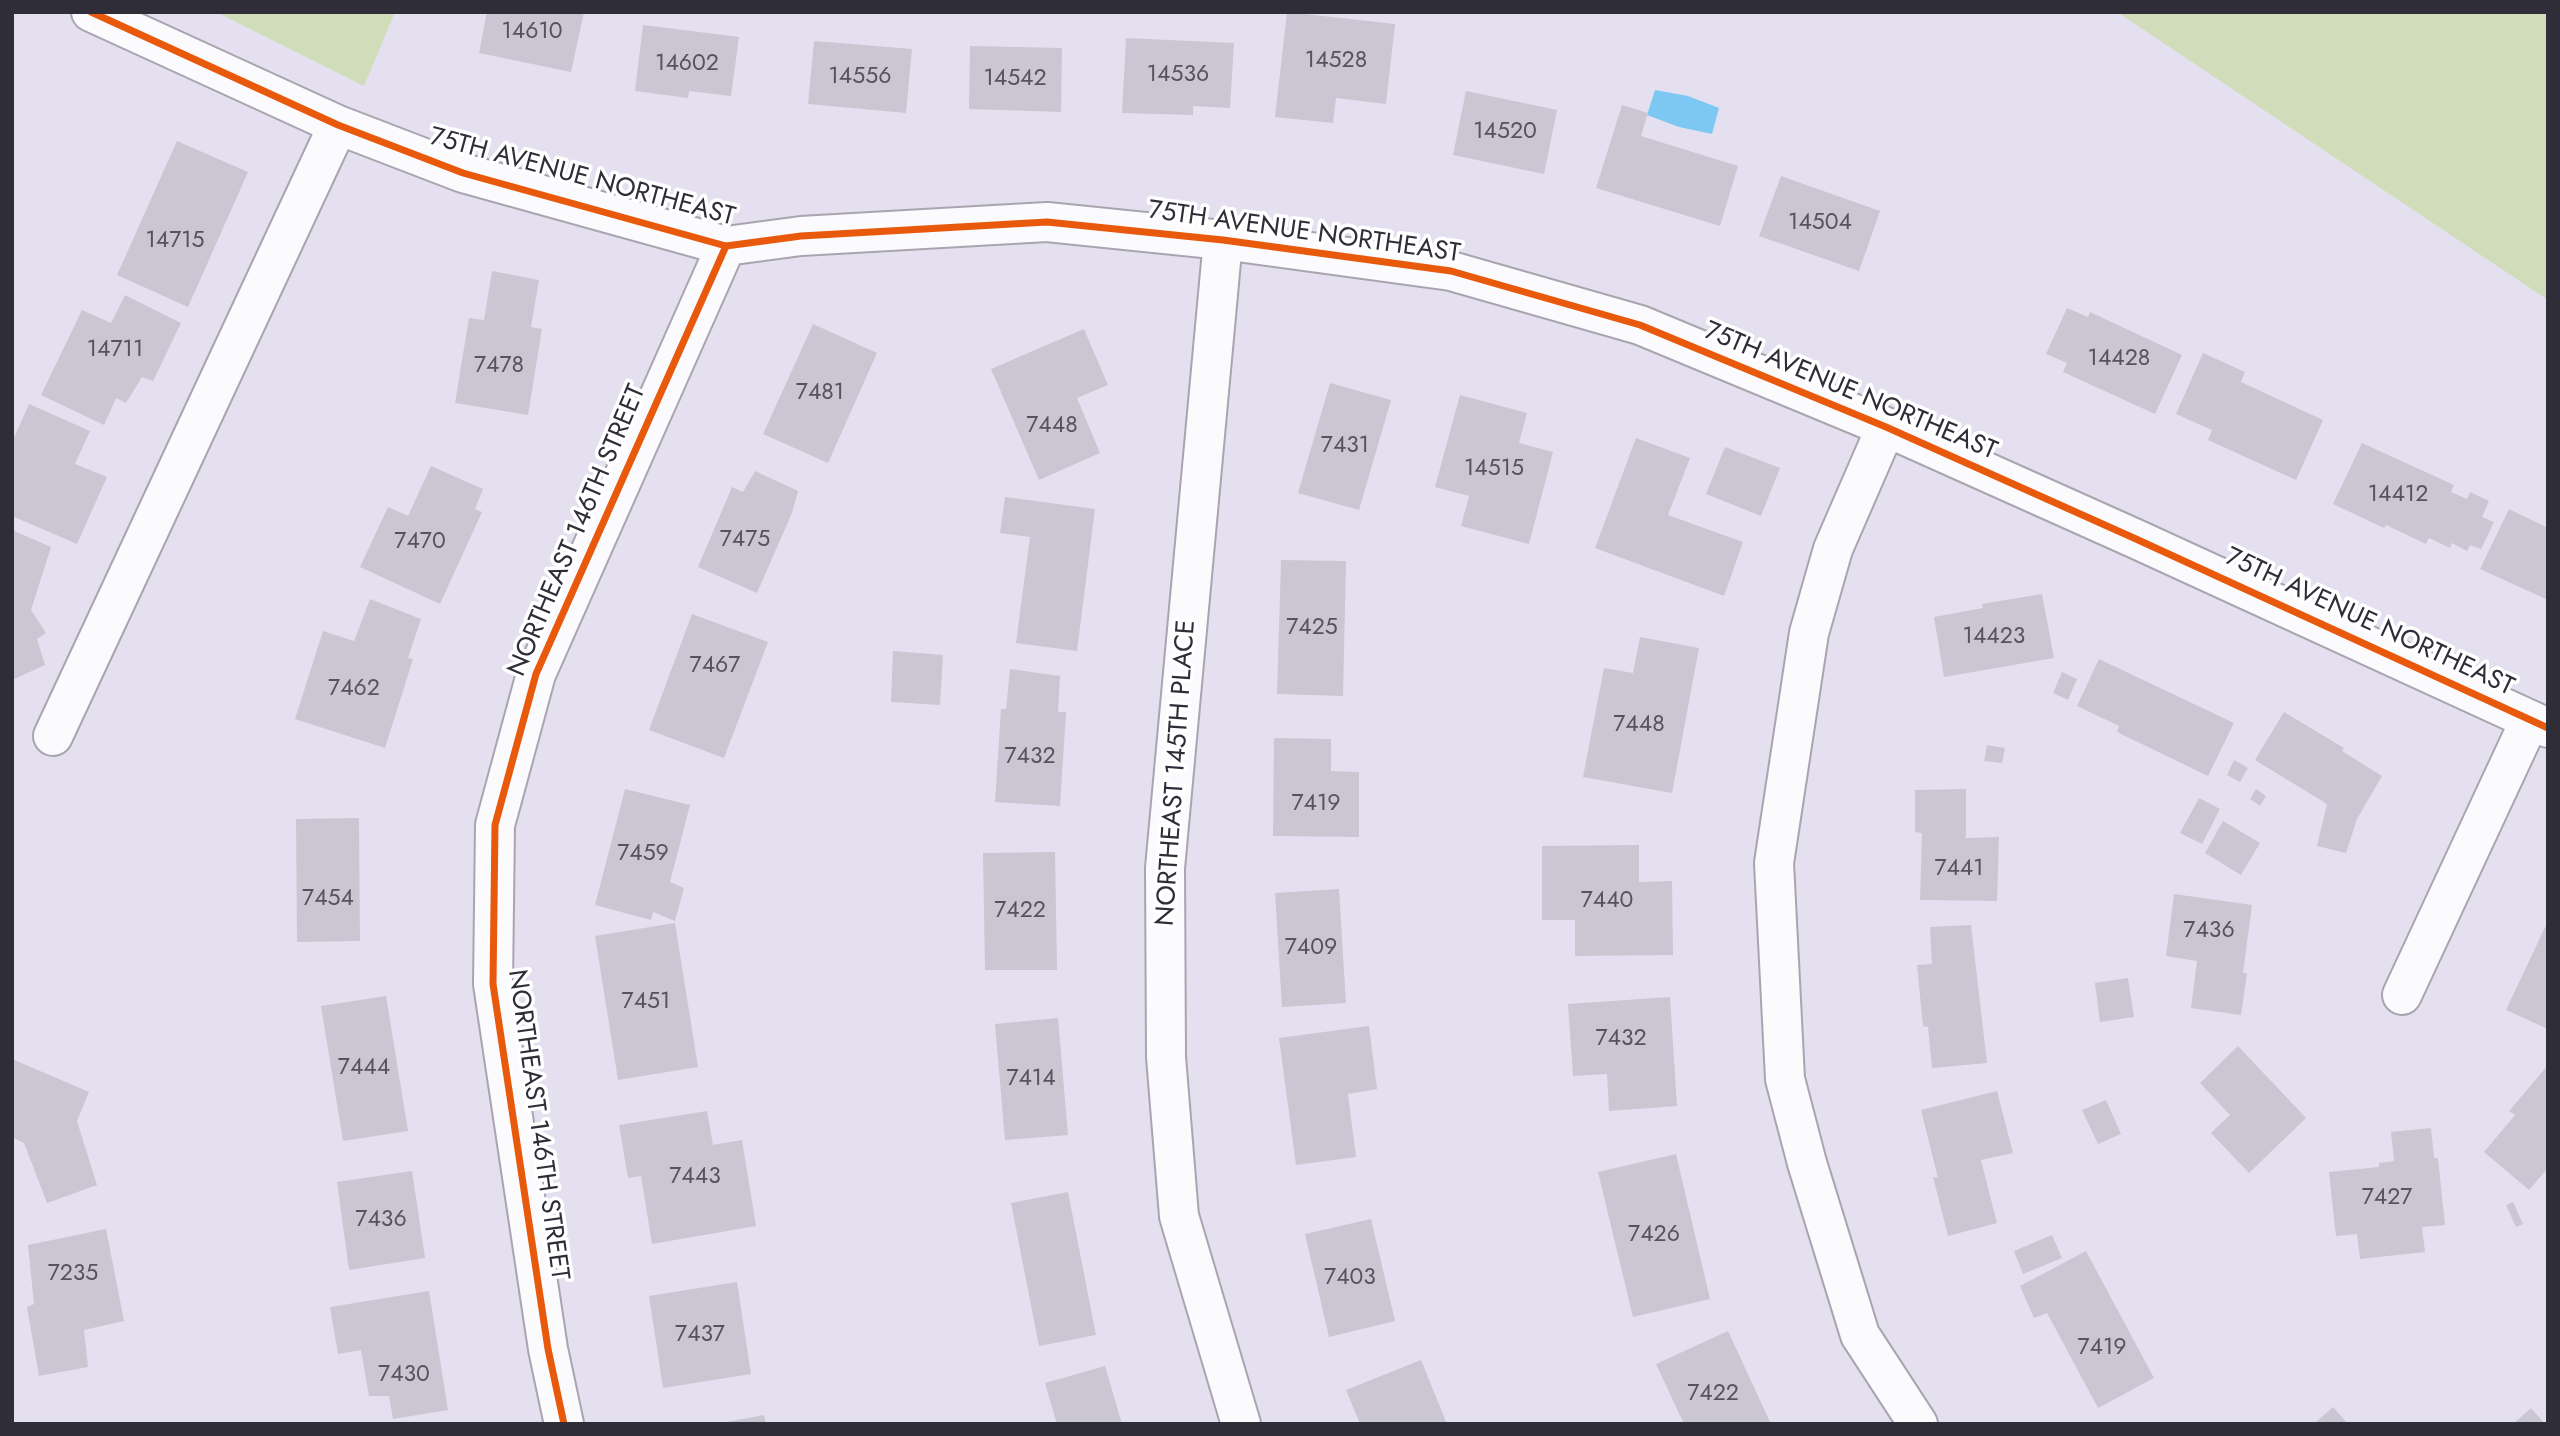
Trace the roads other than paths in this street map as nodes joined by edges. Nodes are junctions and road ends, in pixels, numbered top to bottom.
1 (91, 12) edge
2 (338, 125) junction
3 (1223, 240) junction
4 (726, 246) junction
5 (1886, 427) junction
6 (2539, 724) edge
7 (53, 736) dead end
8 (2402, 995) dead end
9 (564, 1424) edge
10 (1241, 1424) edge
11 (1918, 1424) edge

1 - 2 street, 75TH AVENUE NORTHEAST
2 - 4 street, 75TH AVENUE NORTHEAST
2 - 7 street
3 - 4 street, 75TH AVENUE NORTHEAST
3 - 5 street, 75TH AVENUE NORTHEAST
3 - 10 street, NORTHEAST 145TH PLACE
4 - 9 street, NORTHEAST 146TH STREET
5 - 6 street, 75TH AVENUE NORTHEAST
5 - 11 street
6 - 8 street

